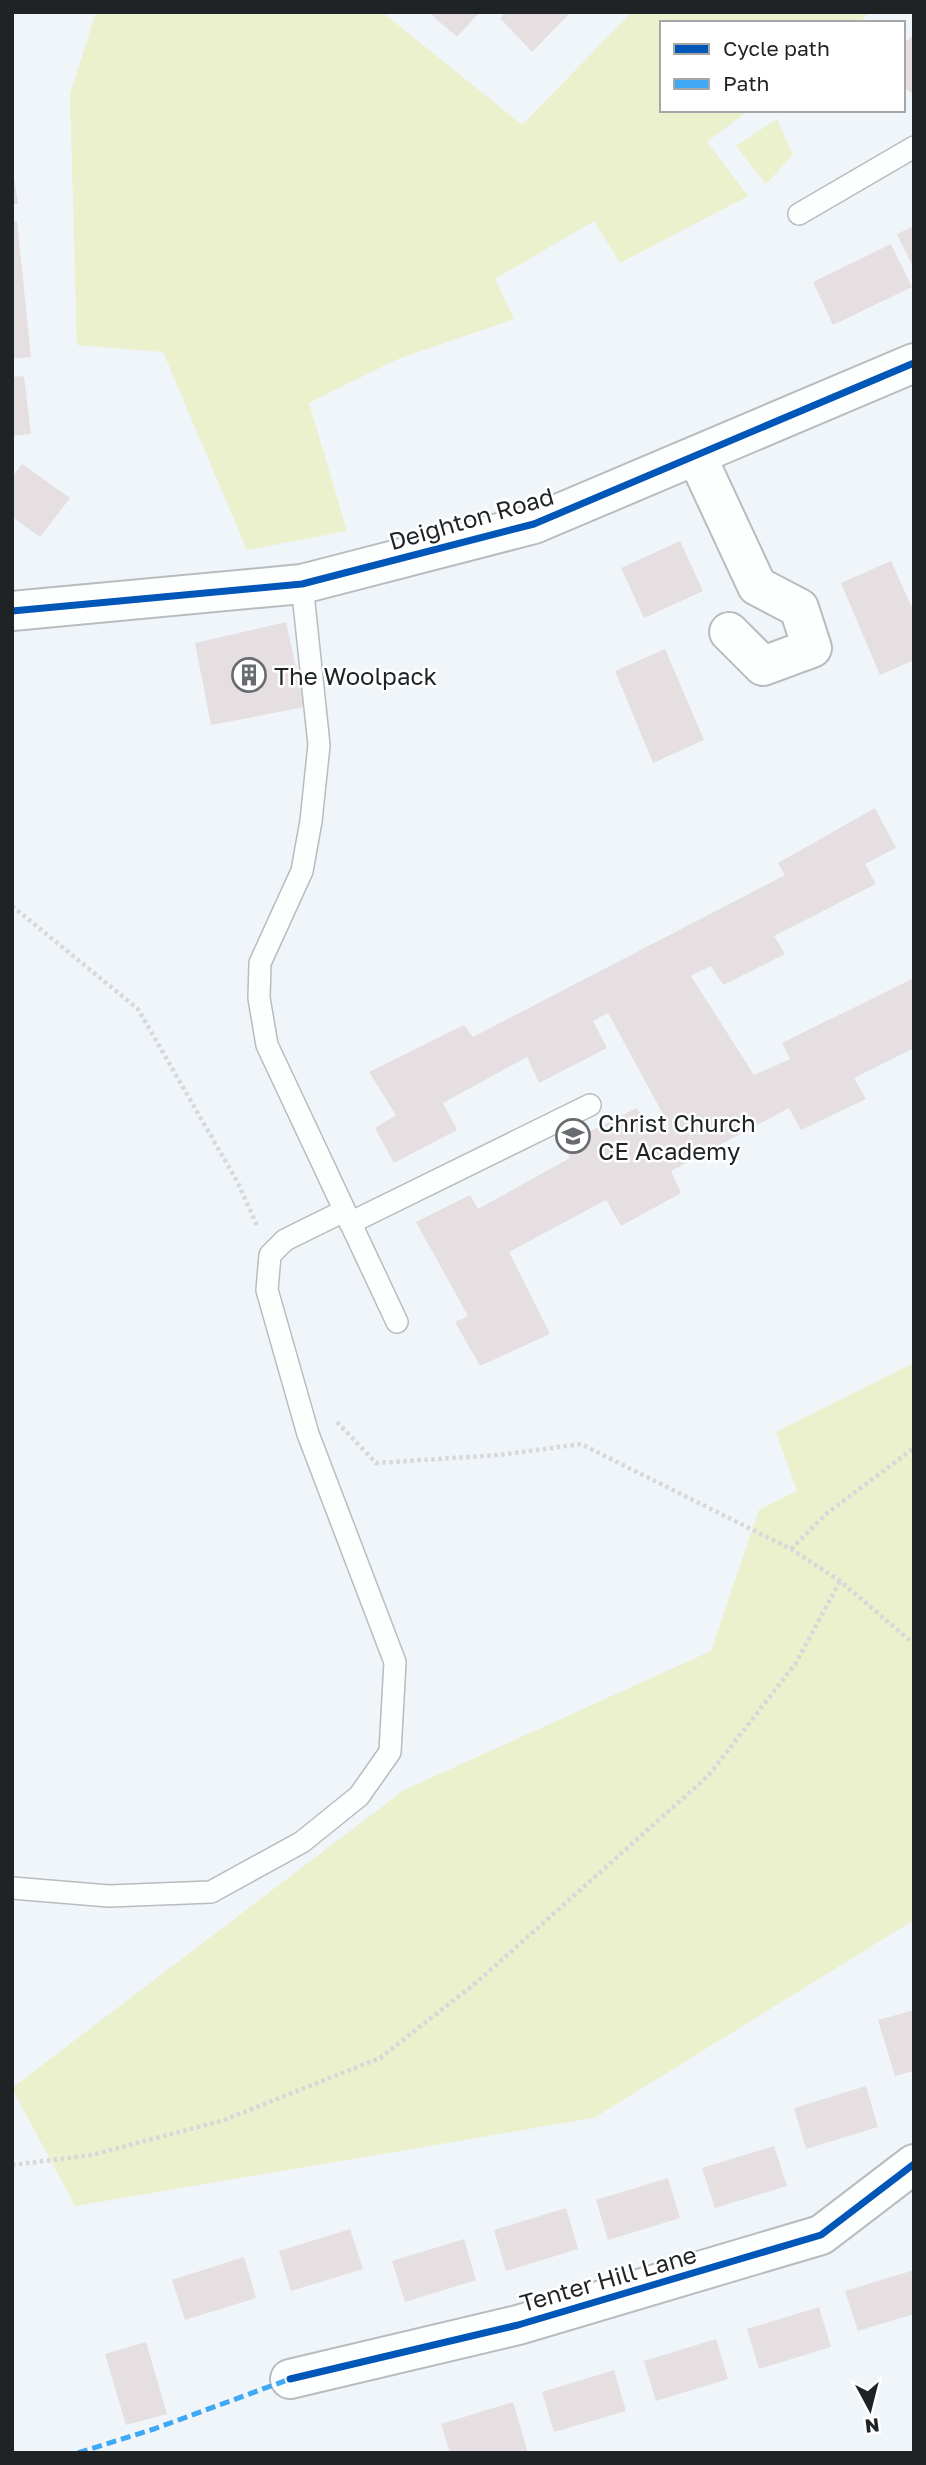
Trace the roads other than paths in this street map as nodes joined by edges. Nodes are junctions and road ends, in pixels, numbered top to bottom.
1 (914, 148) edge
2 (799, 214) dead end
3 (914, 363) edge
4 (697, 457) junction
5 (302, 584) junction
6 (12, 611) edge
7 (729, 632) dead end
8 (590, 1105) dead end
9 (347, 1217) junction
10 (397, 1322) dead end
11 (12, 1888) edge
12 (914, 2164) edge
13 (290, 2379) dead end

1 - 2 lane
3 - 4 street, Deighton Road
4 - 5 street, Deighton Road
4 - 7 street
5 - 6 street, Deighton Road
5 - 9 lane
8 - 9 lane
9 - 10 lane
9 - 11 lane
12 - 13 street, Tenter Hill Lane

